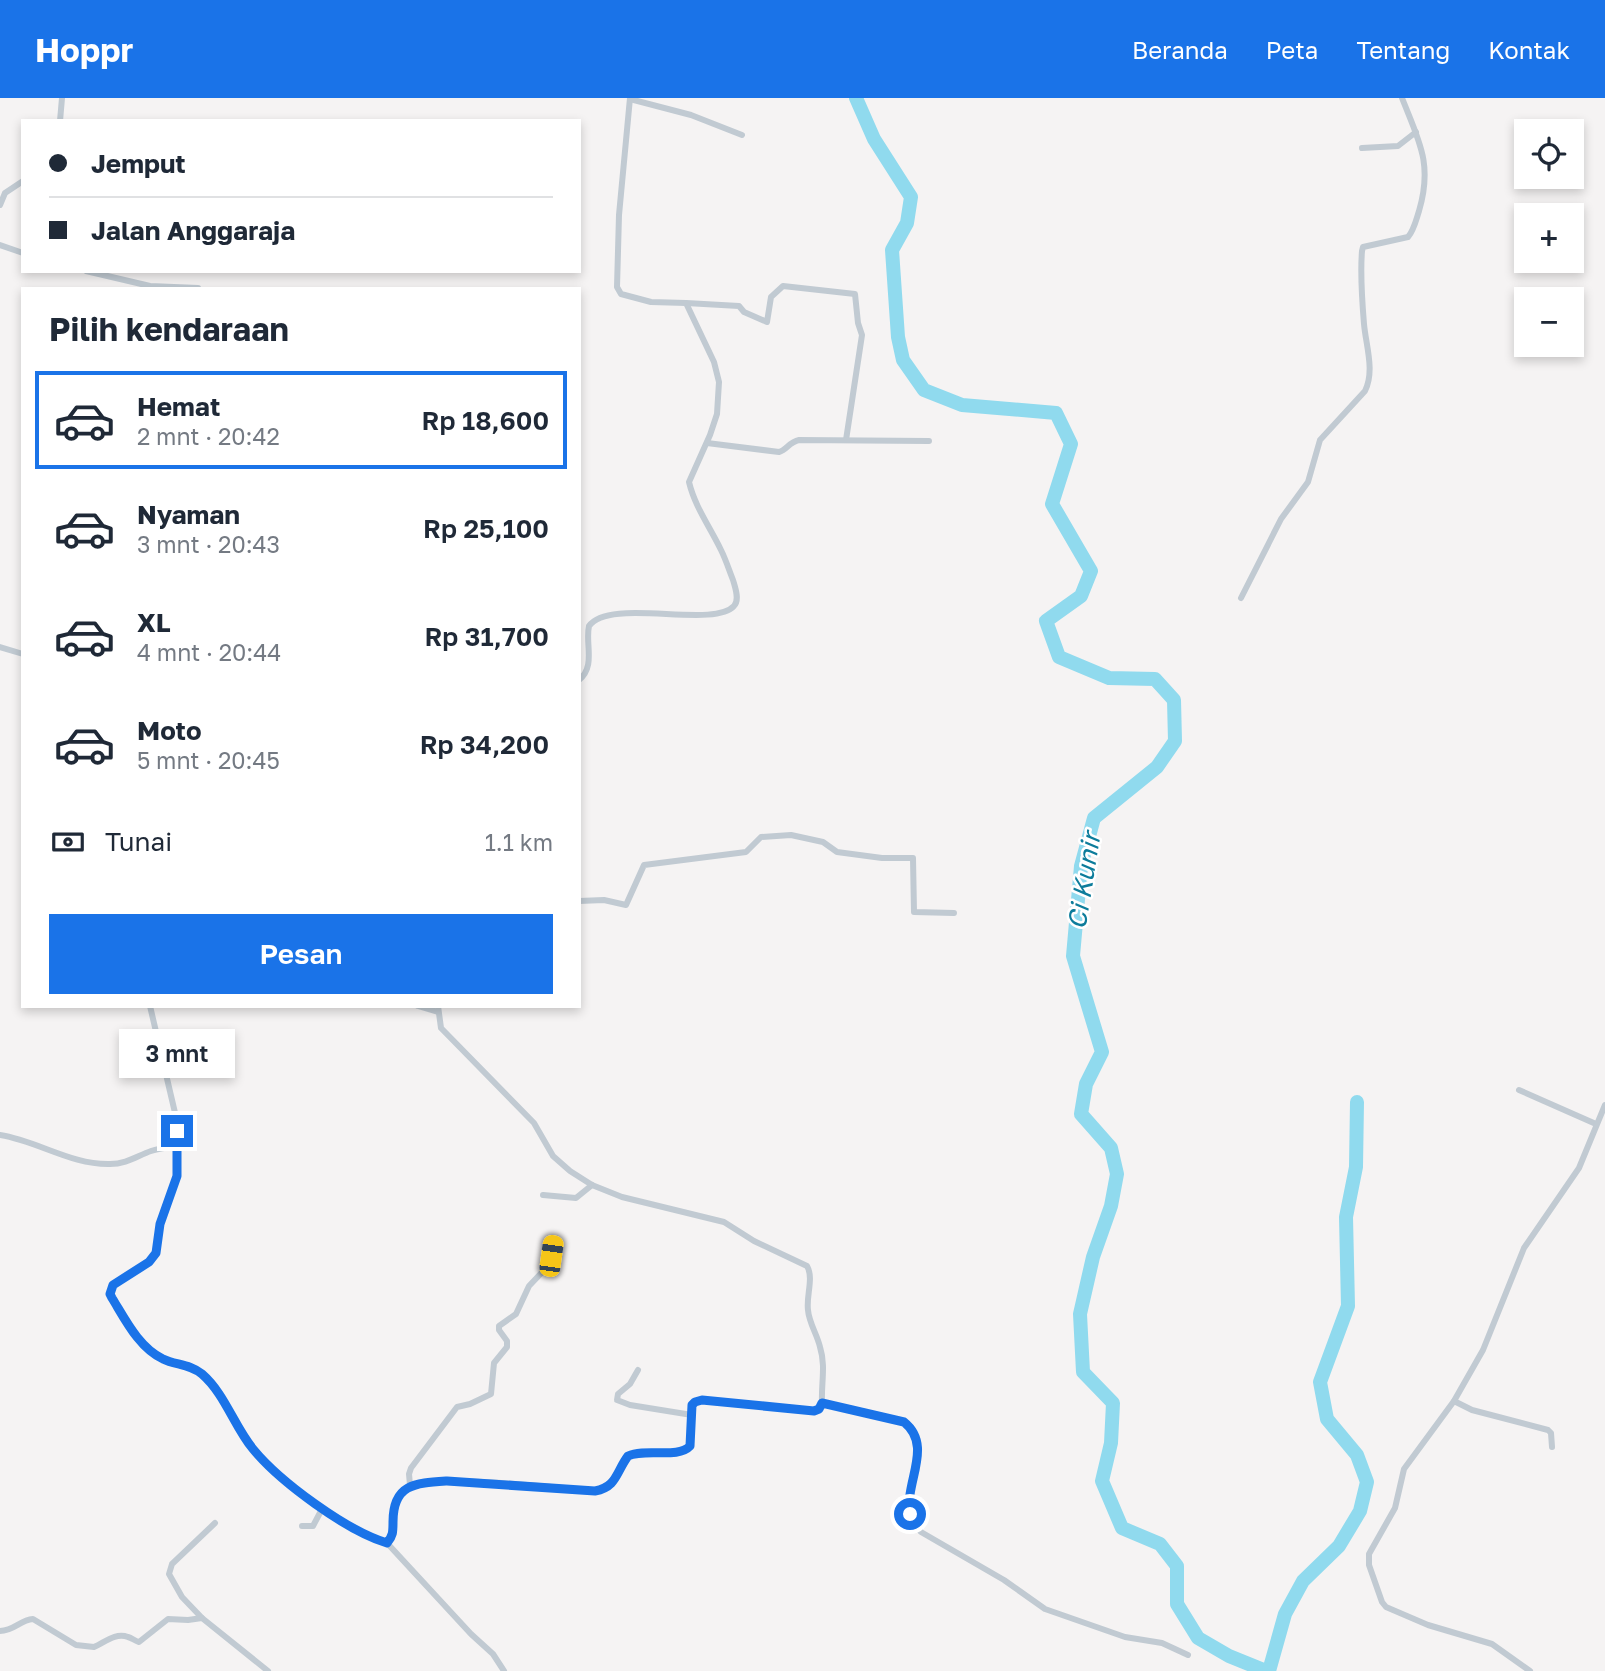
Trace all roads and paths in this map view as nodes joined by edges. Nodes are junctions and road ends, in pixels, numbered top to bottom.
1 (62, 98) edge
2 (630, 98) edge
3 (1402, 98) edge
4 (60, 119) edge
5 (1416, 132) junction
6 (742, 135) dead end
7 (1362, 148) dead end
8 (21, 182) edge
9 (0, 205) edge
10 (0, 245) edge
11 (21, 252) edge
12 (95, 273) edge
13 (174, 287) edge
14 (686, 303) junction
15 (846, 440) junction
16 (929, 441) dead end
17 (707, 443) junction
18 (1241, 598) dead end
19 (0, 647) edge
20 (21, 653) edge
21 (581, 678) edge
22 (581, 901) edge
23 (954, 913) dead end
24 (150, 1008) edge
25 (438, 1009) edge
26 (1519, 1090) dead end
27 (1605, 1105) edge
28 (1596, 1124) junction
29 (0, 1135) edge
30 (178, 1146) junction
31 (592, 1185) junction
32 (543, 1195) dead end
33 (554, 1241) dead end
34 (638, 1370) dead end
35 (1454, 1401) junction
36 (822, 1403) junction
37 (692, 1415) junction
38 (1552, 1447) dead end
39 (410, 1485) junction
40 (322, 1509) junction
41 (215, 1523) dead end
42 (302, 1526) dead end
43 (387, 1543) junction
44 (202, 1618) junction
45 (0, 1632) edge
46 (1188, 1654) dead end
47 (268, 1671) edge
48 (505, 1671) edge
49 (1530, 1671) edge

1 - 4 street
2 - 6 street
2 - 14 street
3 - 5 street
5 - 7 street
5 - 18 street
8 - 9 street
10 - 11 street
12 - 13 street
14 - 15 street
14 - 17 street
15 - 16 street
15 - 17 street
17 - 21 street
19 - 20 street
22 - 23 street
24 - 30 street
25 - 31 street
26 - 28 street
27 - 28 street
28 - 35 street
29 - 30 street
30 - 40 street
31 - 32 street
31 - 36 street
33 - 39 street
34 - 37 street
35 - 38 street
35 - 49 street
36 - 37 street
36 - 46 street
37 - 39 street
39 - 43 street
40 - 42 street
40 - 43 street
41 - 44 street
43 - 48 street
44 - 45 street
44 - 47 street

